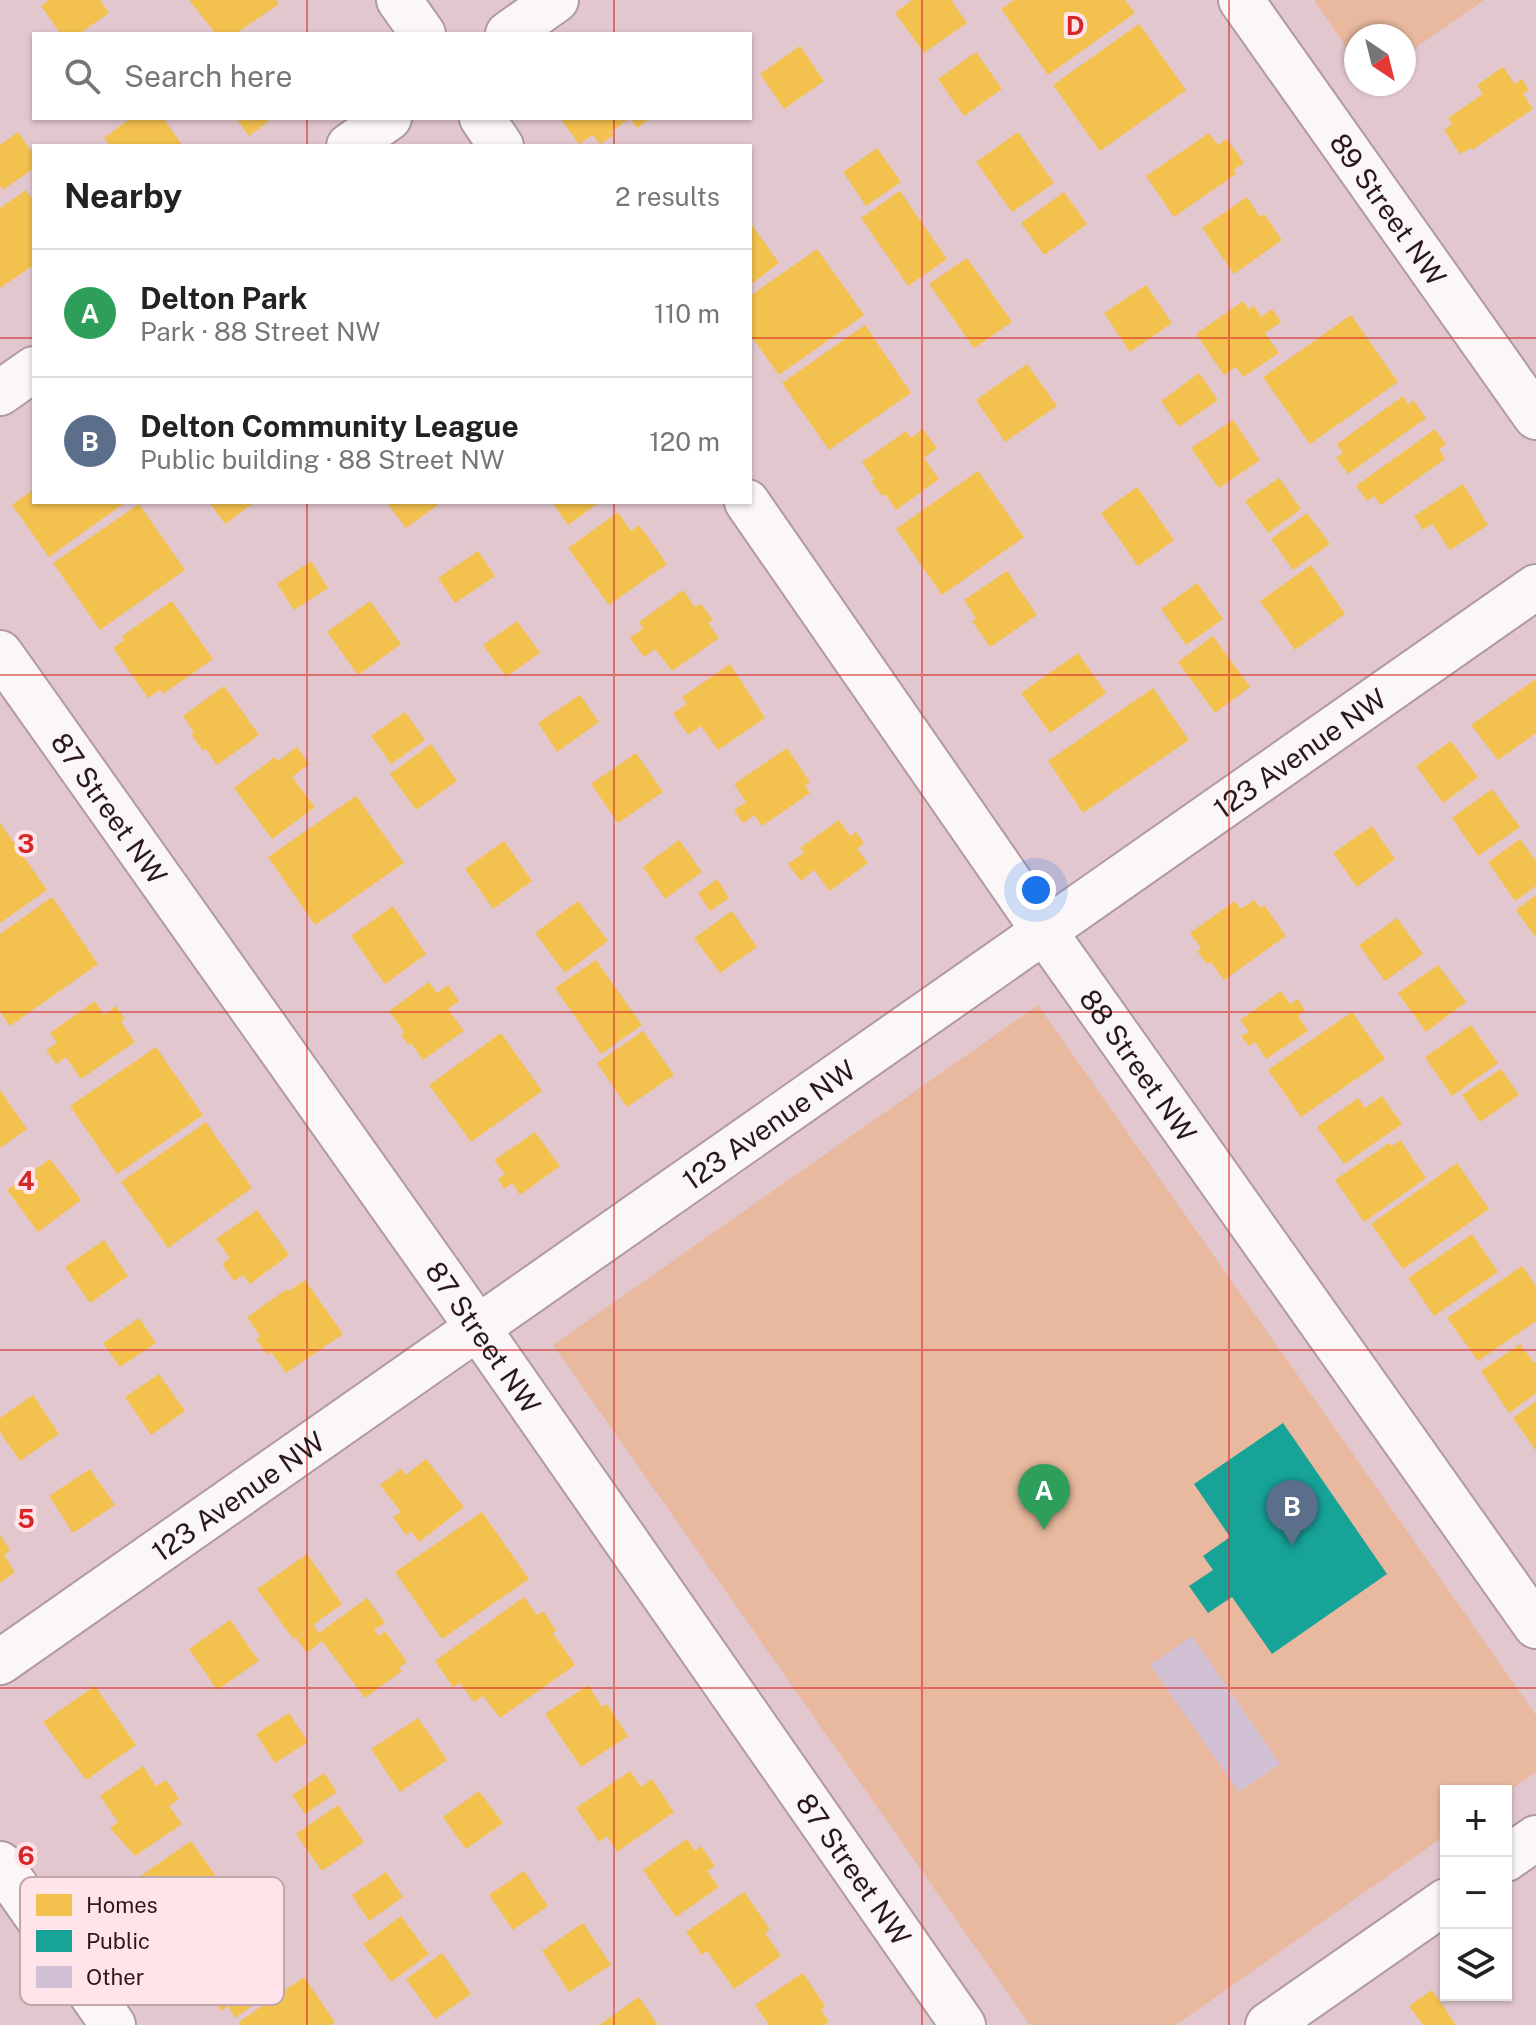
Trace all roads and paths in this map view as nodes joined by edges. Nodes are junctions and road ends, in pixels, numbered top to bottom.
1 (399, 0) edge
2 (556, 0) edge
3 (1241, 0) edge
4 (422, 32) edge
5 (511, 32) edge
6 (386, 120) edge
7 (483, 120) edge
8 (352, 144) edge
9 (500, 144) edge
10 (32, 370) edge
11 (0, 393) edge
12 (1536, 417) edge
13 (748, 504) edge
14 (1536, 587) edge
15 (0, 653) edge
16 (1044, 931) junction
17 (478, 1328) junction
18 (1536, 1626) edge
19 (0, 1662) edge
20 (1536, 1838) edge
21 (1509, 1857) edge
22 (0, 1864) edge
23 (20, 1892) edge
24 (1440, 1905) edge
25 (99, 2005) edge
26 (113, 2025) edge
27 (963, 2025) edge
28 (1268, 2025) edge

1 - 4 street
2 - 5 street
3 - 12 street, 89 Street NW
6 - 8 street
7 - 9 street
10 - 11 street
13 - 16 street, 88 Street NW
14 - 16 street, 123 Avenue NW
15 - 17 street, 87 Street NW
16 - 17 street, 123 Avenue NW
16 - 18 street, 88 Street NW
17 - 19 street, 123 Avenue NW
17 - 27 street, 87 Street NW
20 - 21 street
22 - 23 street
24 - 28 street
25 - 26 street

